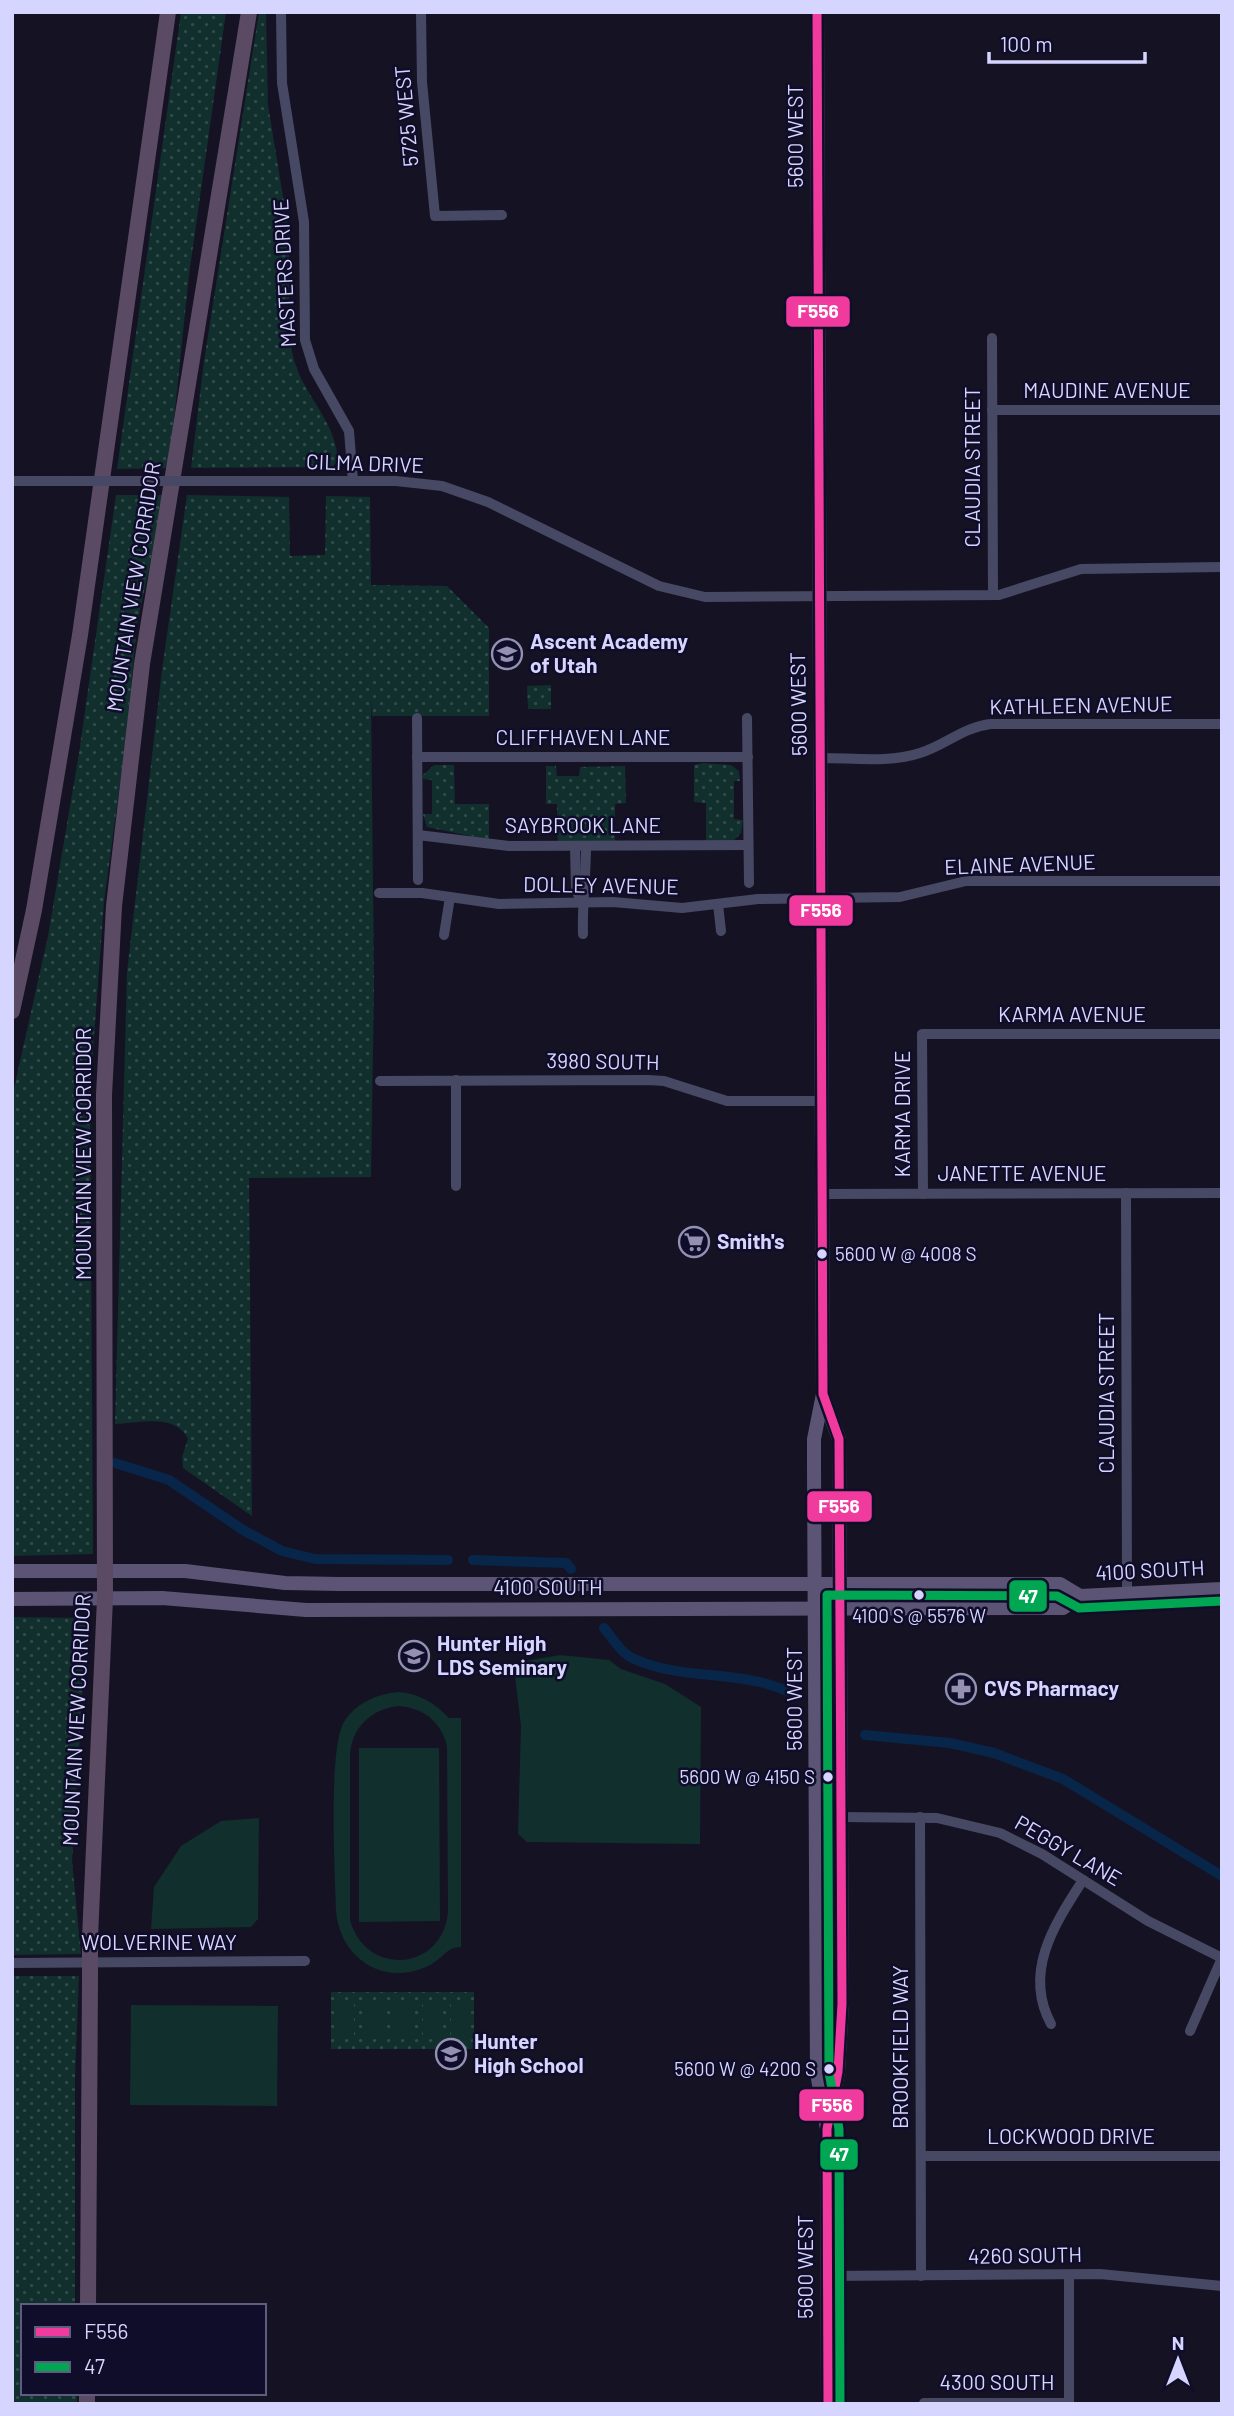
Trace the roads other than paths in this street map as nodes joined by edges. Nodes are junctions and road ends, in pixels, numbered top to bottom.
1 (168, 12) edge
2 (249, 12) edge
3 (281, 12) edge
4 (421, 12) edge
5 (817, 12) edge
6 (502, 215) dead end
7 (992, 338) dead end
8 (992, 410) junction
9 (1222, 410) edge
10 (12, 481) edge
11 (353, 481) junction
12 (1222, 567) edge
13 (993, 595) junction
14 (820, 597) junction
15 (417, 718) dead end
16 (747, 718) dead end
17 (1222, 724) edge
18 (417, 757) junction
19 (748, 757) junction
20 (821, 758) junction
21 (418, 835) junction
22 (748, 845) junction
23 (580, 846) junction
24 (418, 880) dead end
25 (1222, 881) edge
26 (748, 883) dead end
27 (379, 894) dead end
28 (450, 897) junction
29 (821, 897) junction
30 (582, 903) junction
31 (718, 904) junction
32 (721, 931) dead end
33 (583, 934) dead end
34 (444, 935) dead end
35 (12, 1011) edge
36 (922, 1034) joint
37 (1222, 1034) edge
38 (456, 1080) junction
39 (380, 1081) dead end
40 (822, 1101) junction
41 (456, 1186) dead end
42 (1222, 1192) edge
43 (1126, 1193) junction
44 (822, 1194) junction
45 (923, 1194) junction
46 (822, 1394) junction
47 (12, 1571) edge
48 (105, 1571) junction
49 (839, 1583) junction
50 (815, 1584) junction
51 (1222, 1589) edge
52 (1127, 1592) junction
53 (1080, 1596) junction
54 (106, 1598) junction
55 (12, 1599) edge
56 (815, 1608) junction
57 (840, 1608) junction
58 (841, 1817) junction
59 (919, 1817) junction
60 (1083, 1880) junction
61 (817, 1909) junction
62 (1222, 1958) edge
63 (305, 1961) dead end
64 (12, 1963) edge
65 (1051, 2024) dead end
66 (1190, 2031) dead end
67 (841, 2040) junction
68 (827, 2129) junction
69 (921, 2156) junction
70 (1222, 2156) edge
71 (1069, 2275) junction
72 (827, 2276) junction
73 (921, 2276) junction
74 (1222, 2286) edge
75 (88, 2304) edge
76 (924, 2403) edge
77 (1069, 2403) edge
78 (828, 2404) edge

1 - 35 highway
2 - 48 highway, MOUNTAIN VIEW CORRIDOR
3 - 11 street, MASTERS DRIVE
4 - 6 street, 5725 WEST
5 - 14 main road, 5600 WEST
7 - 8 street, CLAUDIA STREET
8 - 9 street, MAUDINE AVENUE
8 - 13 street, CLAUDIA STREET
10 - 11 street, CILMA DRIVE, bridge
11 - 14 street, CILMA DRIVE
12 - 13 street, CILMA DRIVE
13 - 14 street, CILMA DRIVE
14 - 20 main road, 5600 WEST
15 - 18 street
16 - 19 street
17 - 20 street, KATHLEEN AVENUE
18 - 19 street, CLIFFHAVEN LANE
18 - 21 street
19 - 22 street
20 - 29 main road, 5600 WEST
21 - 23 street, SAYBROOK LANE
21 - 24 street
22 - 23 street, SAYBROOK LANE
22 - 26 street
23 - 30 street
25 - 29 street, ELAINE AVENUE
27 - 28 street, DOLLEY AVENUE
28 - 30 street, DOLLEY AVENUE
28 - 34 street
29 - 31 street, DOLLEY AVENUE
29 - 40 main road, 5600 WEST
30 - 31 street, DOLLEY AVENUE
30 - 33 street
31 - 32 street
36 - 37 street, KARMA AVENUE
36 - 45 street, KARMA DRIVE
38 - 39 street, 3980 SOUTH
38 - 40 street, 3980 SOUTH
38 - 41 street
40 - 44 main road, 5600 WEST
42 - 43 street, JANETTE AVENUE
43 - 45 street, JANETTE AVENUE
43 - 52 street, CLAUDIA STREET
44 - 45 street, JANETTE AVENUE
44 - 46 main road, 5600 WEST
46 - 49 main road, 5600 WEST
46 - 50 main road, 5600 WEST
47 - 48 main road, 4100 SOUTH
48 - 50 main road, 4100 SOUTH
48 - 54 highway, MOUNTAIN VIEW CORRIDOR
49 - 50 main road, 4100 SOUTH
49 - 53 main road, 4100 SOUTH
49 - 57 main road, 5600 WEST
50 - 56 main road, 5600 WEST
51 - 52 main road, 4100 SOUTH
52 - 53 main road, 4100 SOUTH
53 - 57 main road, 4100 SOUTH
54 - 55 main road, 4100 SOUTH
54 - 56 main road, 4100 SOUTH
54 - 75 highway, MOUNTAIN VIEW CORRIDOR, bridge
56 - 57 main road, 4100 SOUTH
56 - 61 main road, 5600 WEST
57 - 58 main road, 5600 WEST
58 - 59 street, PEGGY LANE
58 - 67 main road, 5600 WEST
59 - 60 street, PEGGY LANE
59 - 69 street, BROOKFIELD WAY
60 - 62 street, PEGGY LANE
60 - 65 street
61 - 67 main road
61 - 68 main road, 5600 WEST
62 - 66 street
63 - 64 street, WOLVERINE WAY
67 - 68 main road, 5600 WEST
68 - 72 main road, 5600 WEST
69 - 70 street, LOCKWOOD DRIVE
69 - 73 street, BROOKFIELD WAY
71 - 73 street, 4260 SOUTH
71 - 74 street, 4260 SOUTH
71 - 77 street
72 - 73 street, 4260 SOUTH
72 - 78 main road, 5600 WEST
76 - 77 street, 4300 SOUTH

